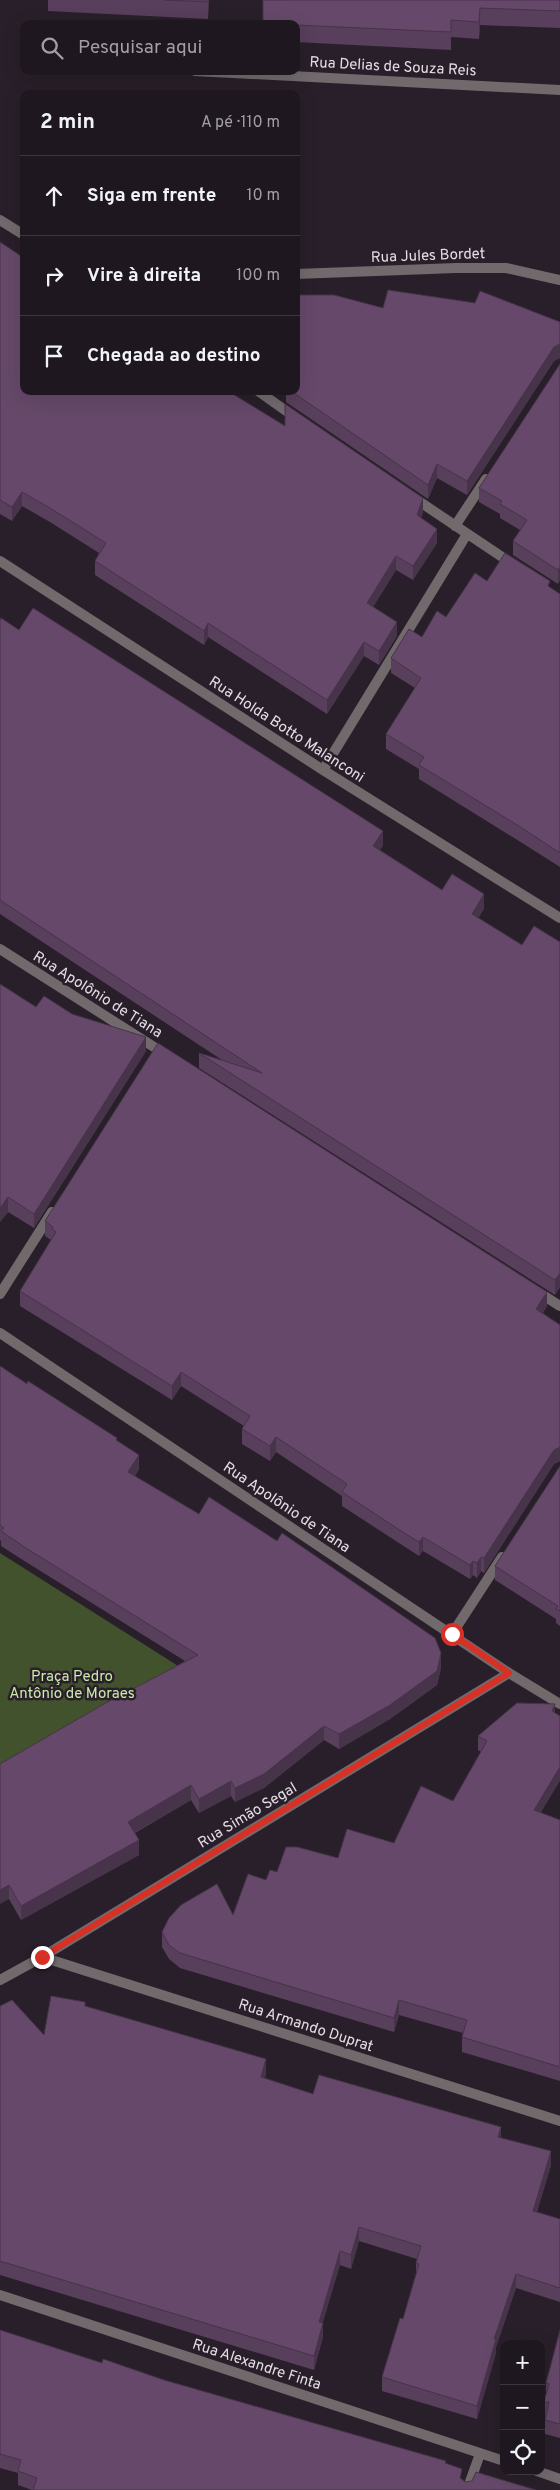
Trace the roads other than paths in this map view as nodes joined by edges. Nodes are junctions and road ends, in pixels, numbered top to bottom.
1 (272, 75) edge
2 (560, 90) edge
3 (0, 220) edge
4 (20, 232) edge
5 (300, 274) edge
6 (560, 280) edge
7 (264, 395) edge
8 (307, 425) edge
9 (492, 470) edge
10 (406, 492) edge
11 (455, 526) junction
12 (467, 534) junction
13 (0, 561) edge
14 (521, 569) edge
15 (323, 770) junction
16 (560, 918) edge
17 (0, 949) edge
18 (173, 1059) edge
19 (57, 1204) edge
20 (526, 1284) edge
21 (0, 1294) edge
22 (560, 1306) edge
23 (0, 1333) edge
24 (506, 1551) edge
25 (452, 1634) junction
26 (509, 1673) junction
27 (560, 1704) edge
28 (42, 1957) junction
29 (0, 1980) edge
30 (560, 2121) edge
31 (0, 2295) edge
32 (480, 2454) junction
33 (500, 2460) edge
34 (545, 2473) edge
35 (560, 2478) edge
36 (467, 2490) edge

1 - 2 street, Rua Delias de Souza Reis
3 - 4 street
5 - 6 street, Rua Jules Bordet
7 - 8 street
9 - 11 street
10 - 11 street
11 - 12 street
12 - 14 street
12 - 15 street
13 - 15 street, Rua Holda Botto Malanconi
15 - 16 street, Rua Holda Botto Malanconi
17 - 18 street, Rua Apolônio de Tiana
19 - 21 street
20 - 22 street
23 - 25 street, Rua Apolônio de Tiana
24 - 25 street
25 - 26 street, Rua Apolônio de Tiana
26 - 27 street, Rua Apolônio de Tiana
26 - 28 street, Rua Simão Segal
28 - 29 street, Rua Simão Segal
28 - 30 street, Rua Armando Duprat
31 - 32 street, Rua Alexandre Finta
32 - 33 street, Rua Alexandre Finta
32 - 36 street
34 - 35 street

